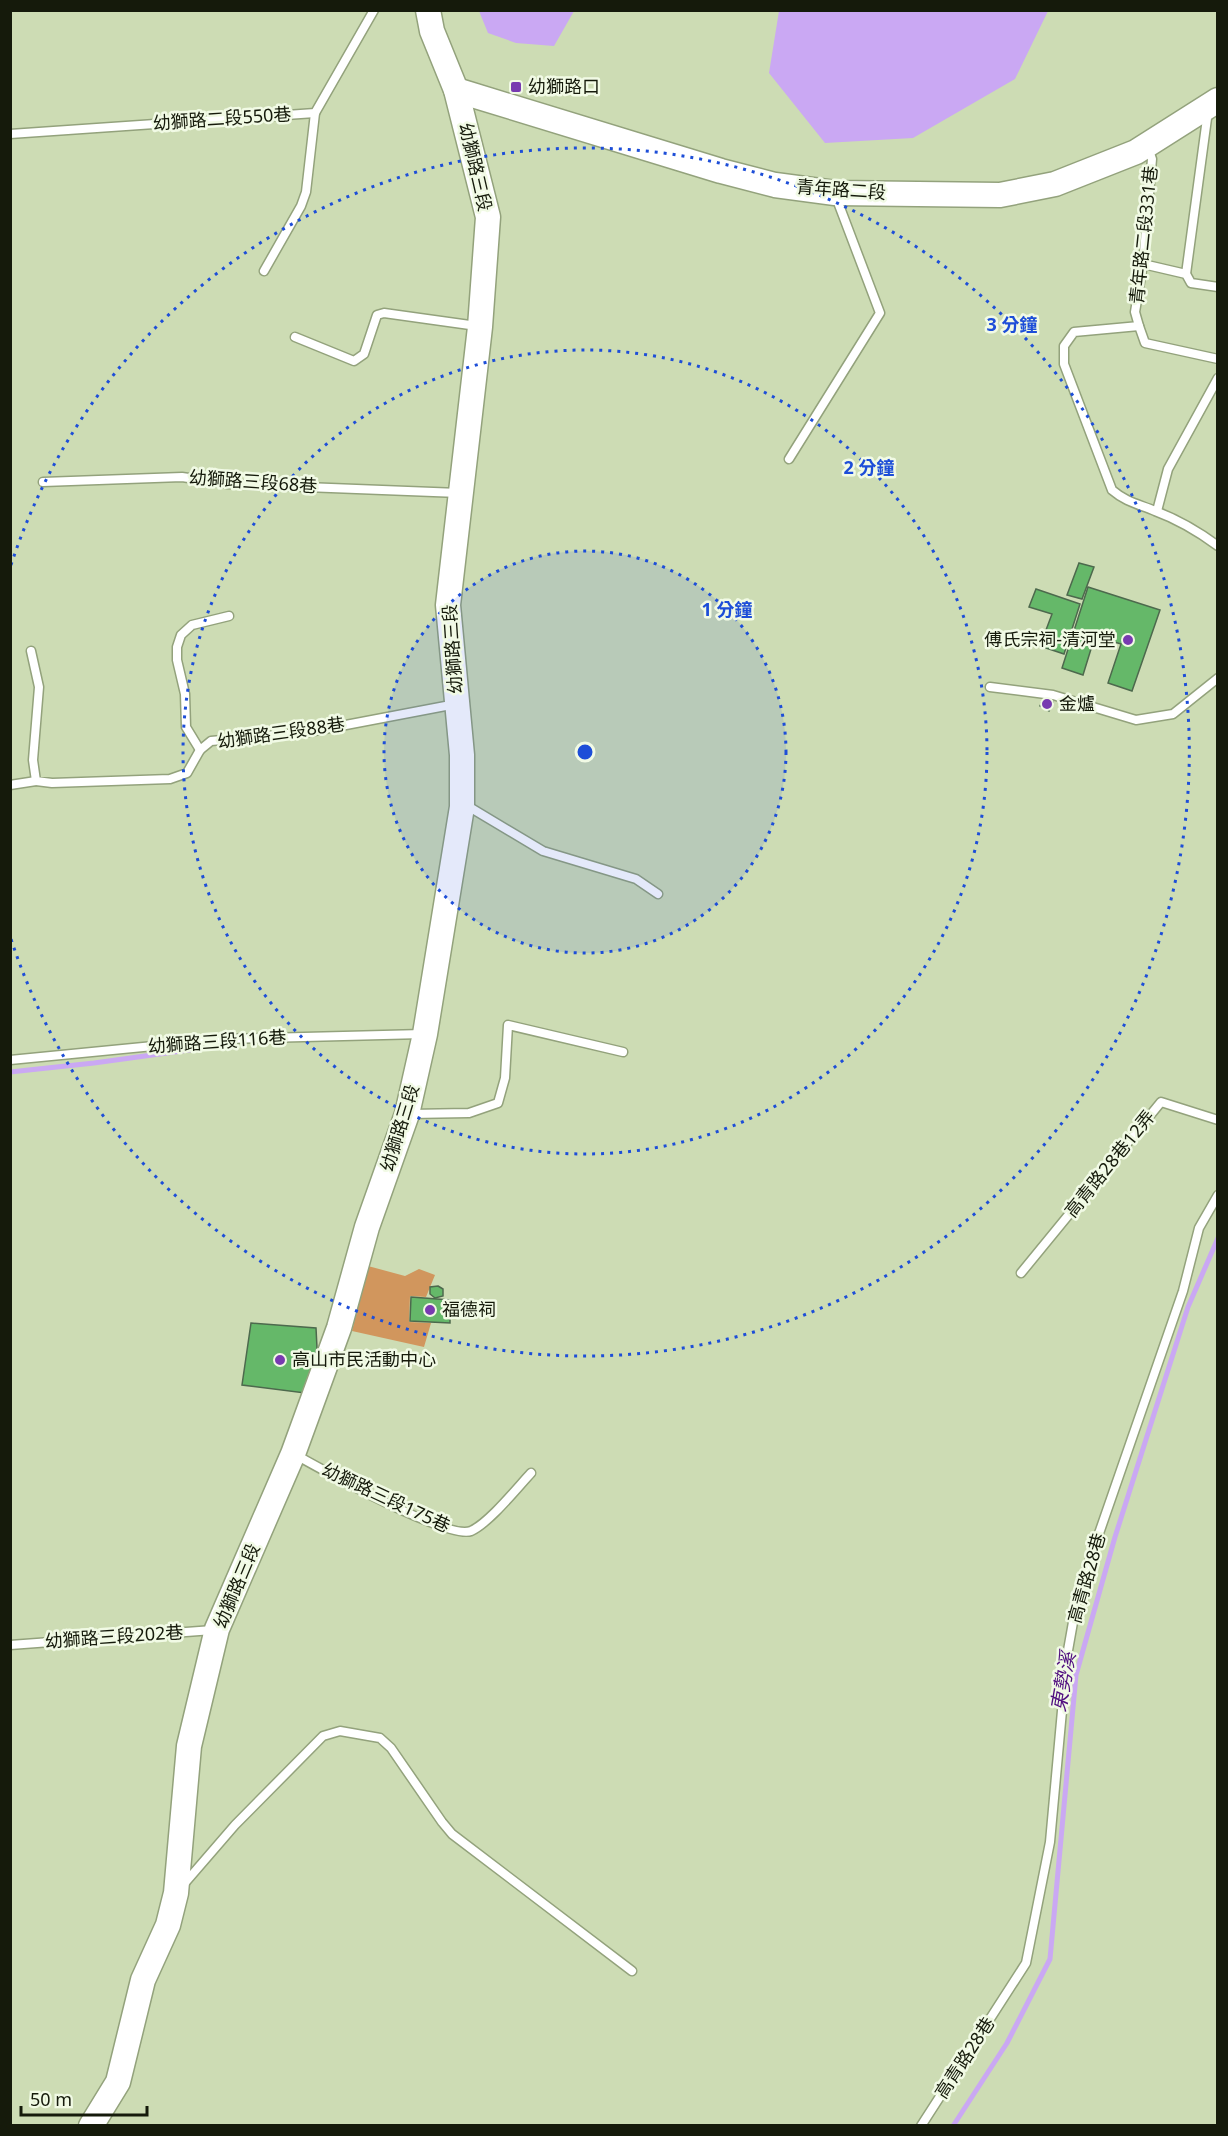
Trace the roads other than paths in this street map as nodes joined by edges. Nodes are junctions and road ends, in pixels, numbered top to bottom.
1 (374, 10) edge
2 (428, 10) edge
3 (456, 90) junction
4 (1213, 104) edge
5 (315, 112) junction
6 (10, 134) edge
7 (1146, 145) junction
8 (835, 193) junction
9 (1143, 264) junction
10 (264, 271) dead end
11 (1186, 274) junction
12 (1218, 286) edge
13 (1139, 326) junction
14 (480, 327) junction
15 (294, 337) dead end
16 (1218, 359) edge
17 (1218, 378) edge
18 (789, 459) dead end
19 (44, 482) dead end
20 (462, 493) junction
21 (1157, 511) junction
22 (1218, 546) edge
23 (229, 616) dead end
24 (31, 651) dead end
25 (1218, 678) edge
26 (990, 687) dead end
27 (457, 704) junction
28 (200, 750) junction
29 (36, 781) junction
30 (10, 785) edge
31 (462, 807) junction
32 (658, 894) dead end
33 (425, 1034) junction
34 (623, 1052) dead end
35 (10, 1060) edge
36 (407, 1114) junction
37 (1218, 1120) edge
38 (1218, 1195) edge
39 (1022, 1273) dead end
40 (293, 1454) junction
41 (531, 1473) dead end
42 (217, 1629) junction
43 (10, 1645) edge
44 (176, 1893) junction
45 (632, 1971) dead end
46 (91, 2126) edge
47 (921, 2126) edge

1 - 5 lane, 幼獅路二段550巷
2 - 3 street, 幼獅路三段
3 - 8 street, 青年路二段
3 - 14 street, 幼獅路三段
4 - 7 street, 青年路二段
4 - 11 lane
5 - 6 lane, 幼獅路二段550巷
5 - 10 lane
7 - 8 street, 青年路二段
7 - 9 lane, 青年路二段331巷
8 - 18 lane
9 - 11 lane
9 - 13 lane, 青年路二段331巷
11 - 12 lane
13 - 16 lane, 青年路二段331巷
13 - 21 lane, 青年路二段331巷
14 - 15 lane
14 - 20 street, 幼獅路三段
17 - 21 lane
19 - 20 lane, 幼獅路三段68巷
20 - 27 street, 幼獅路三段
21 - 22 lane, 青年路二段331巷
23 - 28 lane
24 - 29 lane
25 - 26 lane
27 - 28 lane, 幼獅路三段88巷
27 - 31 street, 幼獅路三段
28 - 29 lane, 幼獅路三段88巷
29 - 30 lane, 幼獅路三段88巷
31 - 32 lane
31 - 33 street, 幼獅路三段
33 - 35 lane, 幼獅路三段116巷
33 - 36 street, 幼獅路三段
34 - 36 lane
36 - 40 street, 幼獅路三段
37 - 39 lane, 高青路28巷12弄
38 - 47 lane, 高青路28巷
40 - 41 lane, 幼獅路三段175巷
40 - 42 street, 幼獅路三段
42 - 43 lane, 幼獅路三段202巷
42 - 44 street, 幼獅路三段
44 - 45 lane
44 - 46 street, 幼獅路三段

